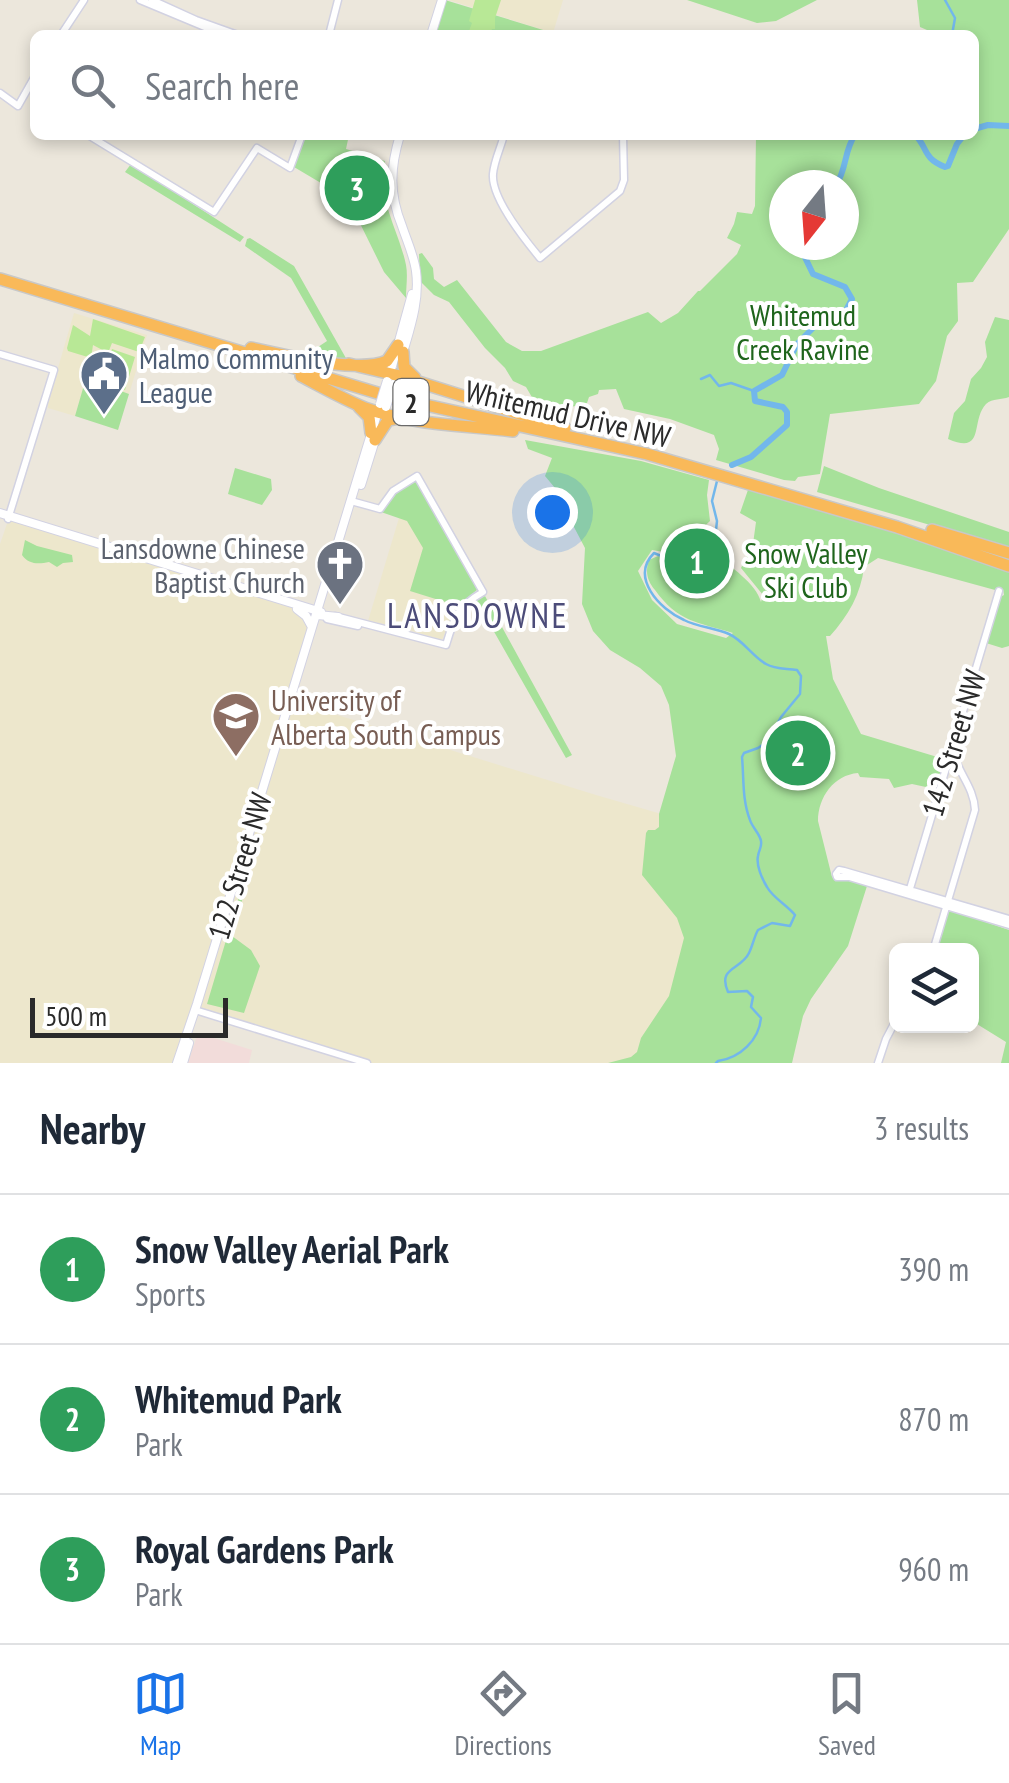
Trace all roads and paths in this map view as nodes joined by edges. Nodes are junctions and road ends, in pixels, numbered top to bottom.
1 (84, 0) edge
2 (140, 0) edge
3 (152, 0) edge
4 (338, 0) edge
5 (440, 0) edge
6 (64, 30) edge
7 (211, 30) edge
8 (224, 30) edge
9 (330, 30) edge
10 (430, 30) edge
11 (30, 84) edge
12 (0, 93) edge
13 (23, 95) junction
14 (30, 99) edge
15 (96, 140) edge
16 (300, 140) edge
17 (397, 140) edge
18 (503, 140) edge
19 (624, 140) edge
20 (0, 276) edge
21 (237, 348) junction
22 (401, 348) junction
23 (0, 354) edge
24 (349, 364) junction
25 (392, 378) junction
26 (438, 388) junction
27 (352, 402) junction
28 (382, 409) junction
29 (399, 418) junction
30 (373, 437) junction
31 (590, 440) junction
32 (781, 492) junction
33 (353, 501) junction
34 (4, 516) edge
35 (897, 526) junction
36 (1009, 554) edge
37 (1009, 566) edge
38 (999, 591) dead end
39 (320, 599) junction
40 (286, 606) junction
41 (301, 608) junction
42 (318, 613) junction
43 (338, 617) joint
44 (312, 627) junction
45 (384, 628) junction
46 (954, 740) junction
47 (908, 893) junction
48 (947, 904) junction
49 (1009, 922) edge
50 (935, 943) edge
51 (198, 1011) junction
52 (889, 1033) edge
53 (180, 1063) edge
54 (367, 1063) edge
55 (878, 1063) edge

1 - 6 street
2 - 7 street
3 - 8 street
4 - 9 street
5 - 10 main road
11 - 13 street
12 - 13 street
13 - 14 street
15 - 16 street
17 - 22 main road, 122 Street NW
18 - 19 street
20 - 21 highway, Whitemud Drive NW / 2
21 - 24 highway
21 - 27 highway
21 - 31 highway, Whitemud Drive NW / 2
22 - 24 highway
22 - 25 main road, 122 Street NW
22 - 26 highway
23 - 34 street
24 - 25 highway
25 - 26 highway
25 - 28 main road, 122 Street NW, bridge
26 - 31 highway
27 - 28 highway
27 - 30 highway
28 - 29 highway
28 - 30 main road, 122 Street NW
29 - 30 highway
29 - 31 highway
30 - 33 main road, 122 Street NW
31 - 32 highway, Whitemud Drive NW / 2
32 - 35 highway, Whitemud Drive NW / 2
32 - 36 highway, Whitemud Drive NW / 2
33 - 39 main road, 122 Street NW
33 - 42 main road, 122 Street NW
33 - 45 street
34 - 40 main road
34 - 41 main road
35 - 36 highway
35 - 37 highway, Whitemud Drive NW / 2
38 - 46 street, 142 Street NW
39 - 41 main road
39 - 42 main road, 122 Street NW
40 - 41 main road
40 - 42 main road
41 - 42 main road
41 - 44 main road
42 - 43 main road
42 - 44 main road, 122 Street NW
42 - 45 street
42 - 51 main road, 122 Street NW
43 - 45 street
44 - 51 main road, 122 Street NW
46 - 47 street, 142 Street NW
46 - 48 street
47 - 47 street
47 - 48 street
48 - 49 street
48 - 50 street
51 - 53 main road, 122 Street NW
51 - 54 street
52 - 55 street

